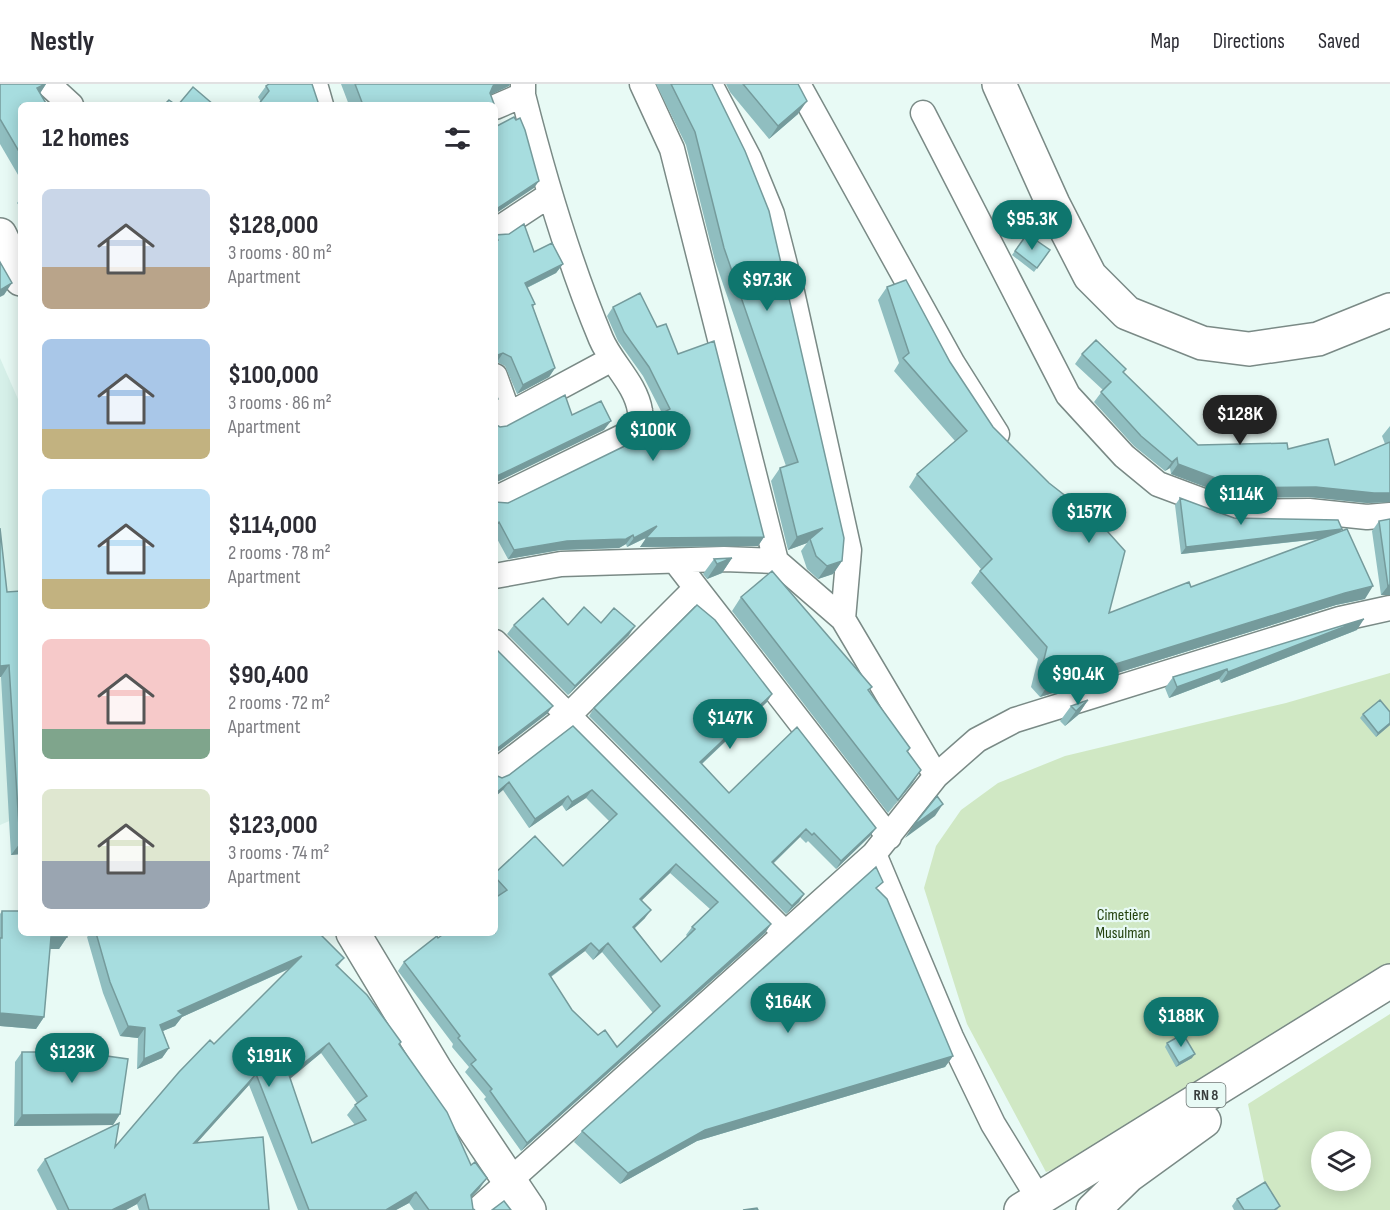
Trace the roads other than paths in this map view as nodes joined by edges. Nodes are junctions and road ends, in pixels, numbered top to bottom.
1 (48, 84) edge
2 (315, 84) edge
3 (642, 84) edge
4 (710, 84) edge
5 (798, 84) edge
6 (999, 84) edge
7 (523, 90) edge
8 (68, 102) edge
9 (320, 102) edge
10 (498, 105) edge
11 (922, 113) dead end
12 (548, 196) junction
13 (498, 229) edge
14 (0, 235) edge
15 (18, 273) edge
16 (1390, 310) edge
17 (612, 358) junction
18 (498, 394) edge
19 (502, 418) edge
20 (1010, 446) edge
21 (498, 497) edge
22 (1390, 514) edge
23 (776, 561) junction
24 (676, 562) junction
25 (498, 575) edge
26 (696, 588) junction
27 (1390, 608) edge
28 (843, 619) junction
29 (498, 645) edge
30 (568, 716) junction
31 (498, 770) edge
32 (936, 776) junction
33 (881, 846) junction
34 (785, 933) junction
35 (355, 936) edge
36 (1390, 981) edge
37 (1390, 1005) edge
38 (508, 1180) junction
39 (1030, 1204) edge
40 (477, 1210) edge
41 (529, 1210) edge
42 (1094, 1210) edge

1 - 8 street
2 - 9 street
3 - 23 street
4 - 28 street
5 - 20 street
6 - 16 main road
7 - 10 street
7 - 12 street
11 - 22 street
12 - 13 street
12 - 17 street
14 - 15 main road
17 - 19 street
17 - 21 street
18 - 19 street
23 - 24 street
23 - 28 street
24 - 25 street
24 - 26 street
26 - 30 street
26 - 33 street
27 - 32 street
28 - 32 street
29 - 30 street
30 - 31 street
30 - 34 street
32 - 33 street
33 - 34 street
33 - 39 street
34 - 38 street
35 - 38 main road
36 - 39 main road, RN 8
37 - 42 main road, RN 8
38 - 40 street
38 - 41 main road

